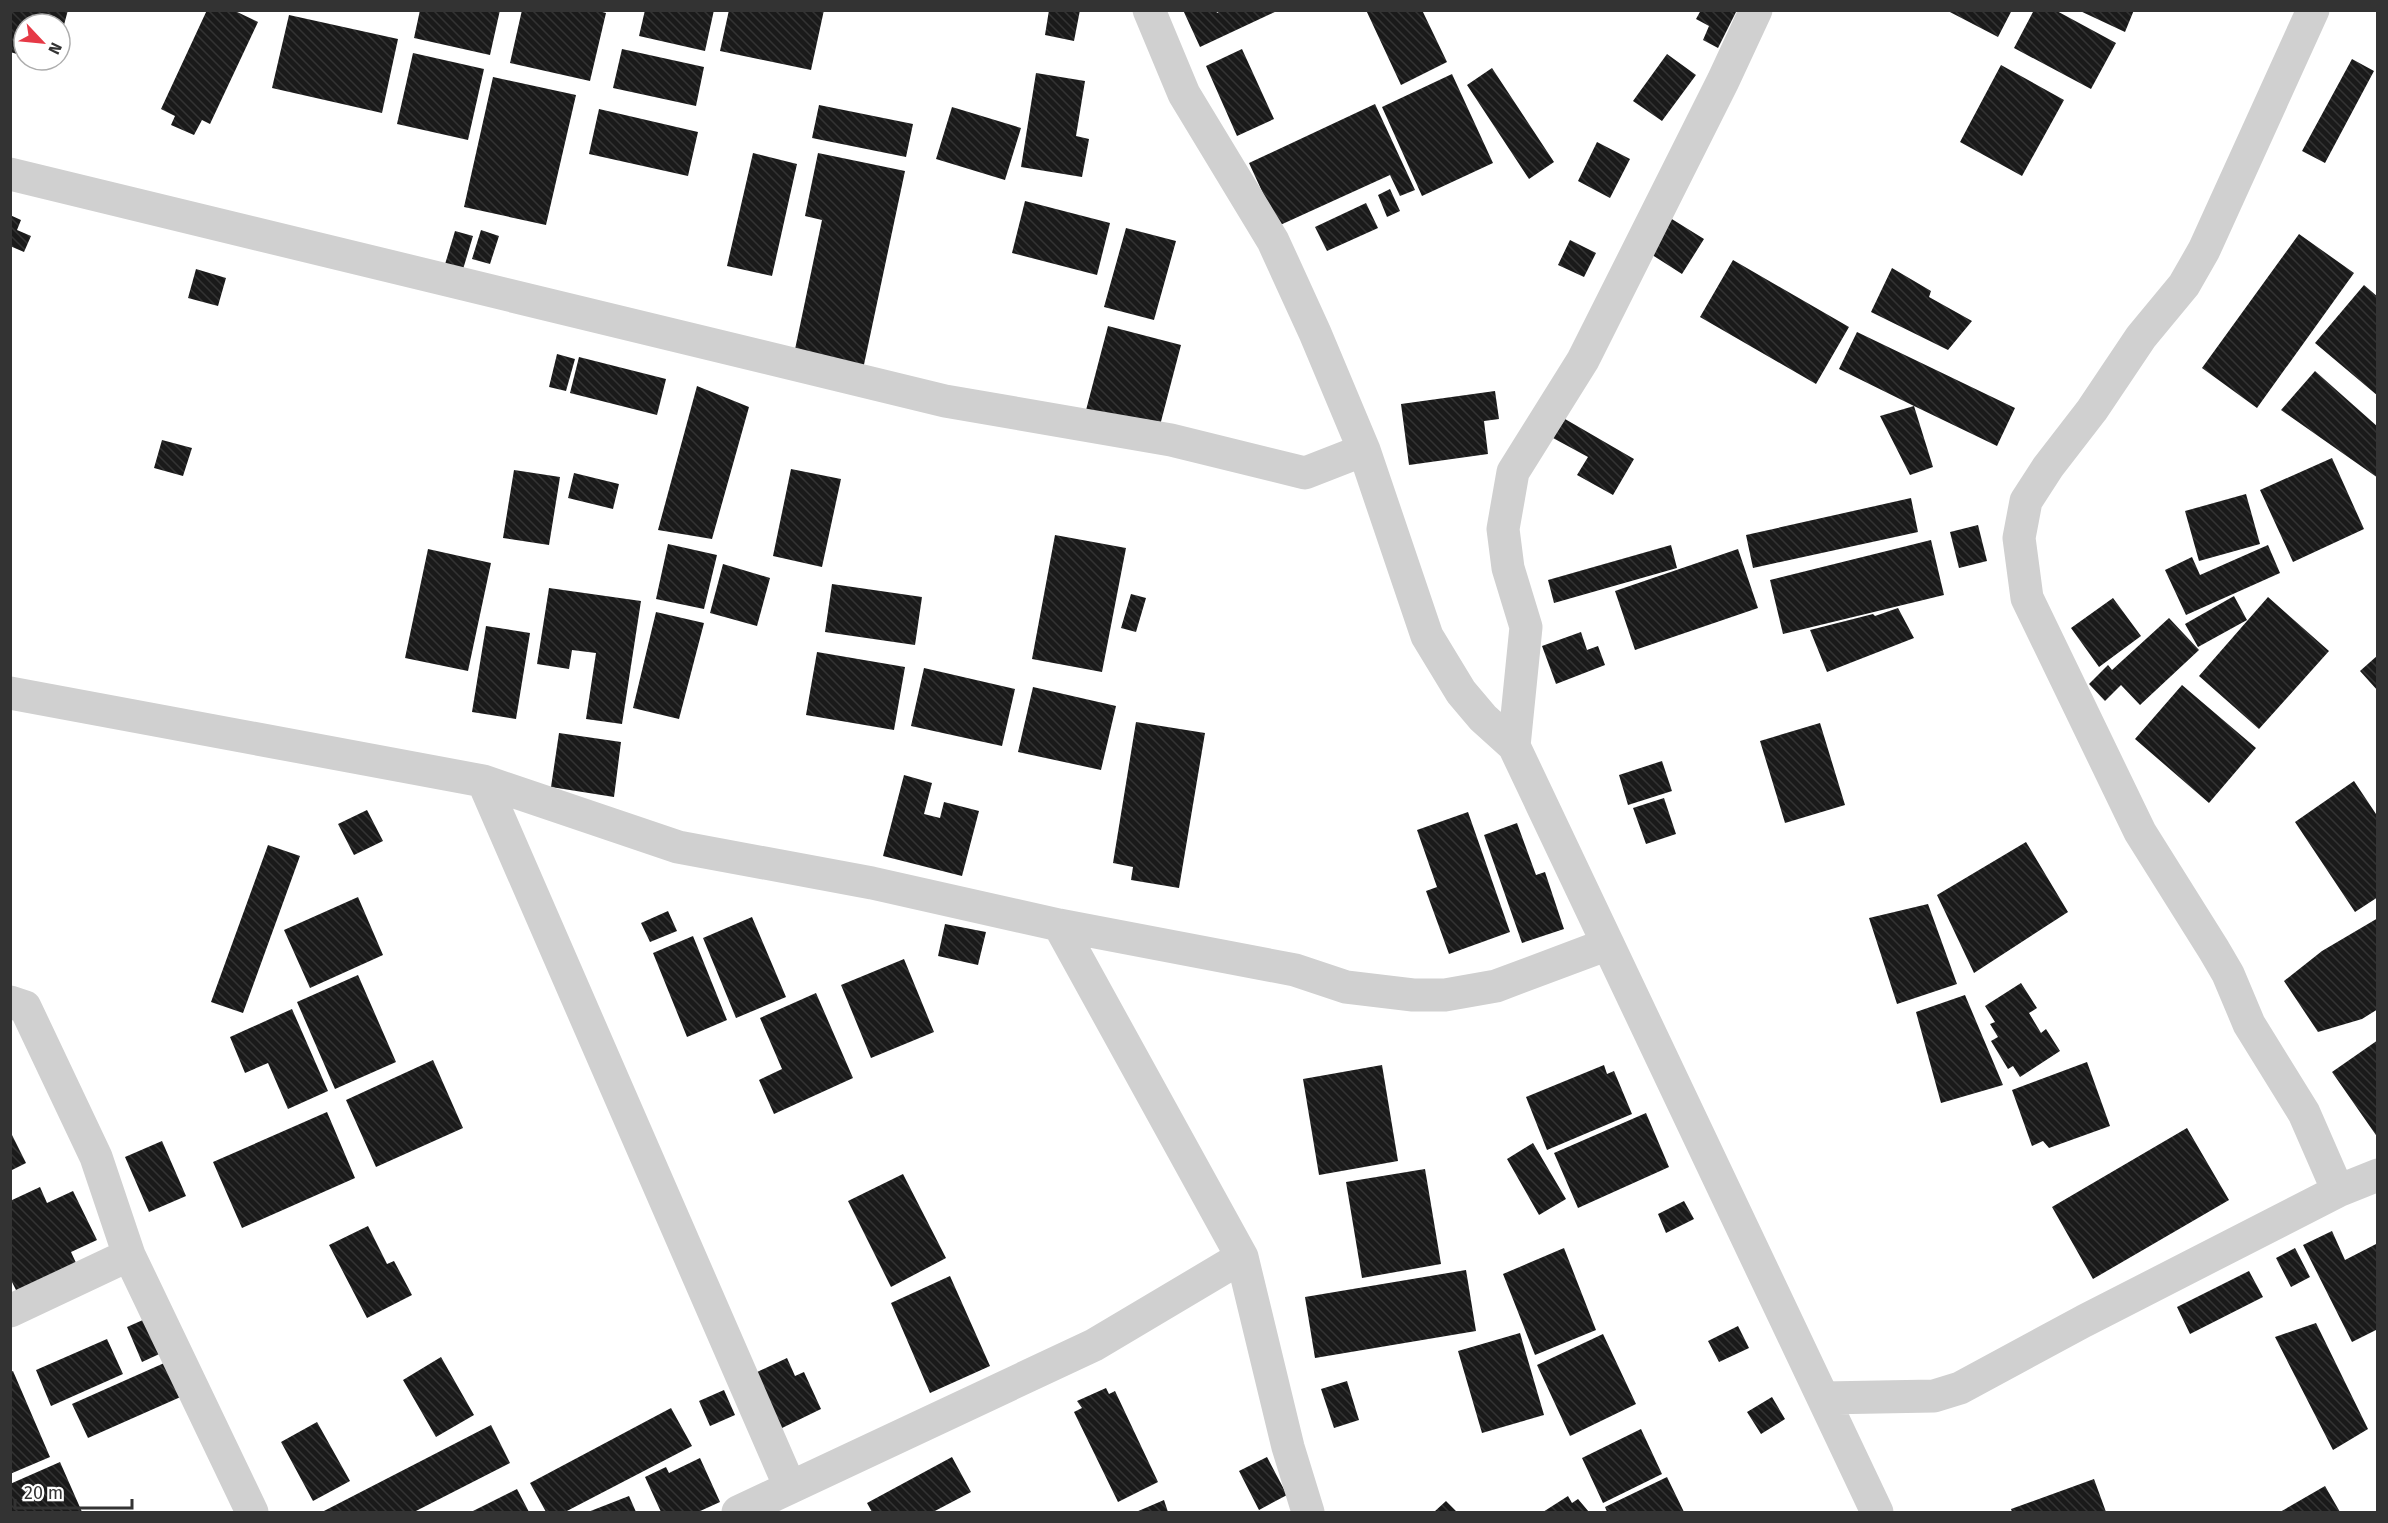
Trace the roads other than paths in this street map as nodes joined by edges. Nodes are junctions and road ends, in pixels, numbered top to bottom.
1 (1149, 10) edge
2 (1756, 10) edge
3 (2313, 10) edge
4 (10, 174) edge
5 (1365, 450) junction
6 (10, 693) edge
7 (1514, 746) junction
8 (483, 781) junction
9 (1059, 925) junction
10 (1608, 944) junction
11 (10, 1002) edge
12 (2378, 1174) edge
13 (2338, 1191) junction
14 (129, 1254) junction
15 (1242, 1257) junction
16 (10, 1311) edge
17 (1824, 1398) junction
18 (790, 1486) junction
19 (252, 1512) edge
20 (738, 1512) edge
21 (1308, 1512) edge
22 (1877, 1512) edge

1 - 5 street
2 - 7 street
3 - 13 street
4 - 5 street
5 - 7 street
6 - 8 street
7 - 10 street
8 - 9 street
8 - 18 street
9 - 10 street
9 - 15 street
10 - 17 street
11 - 14 street
12 - 13 street
13 - 17 street
14 - 16 street
14 - 19 street
15 - 18 street
15 - 21 street
17 - 22 street
18 - 20 street

